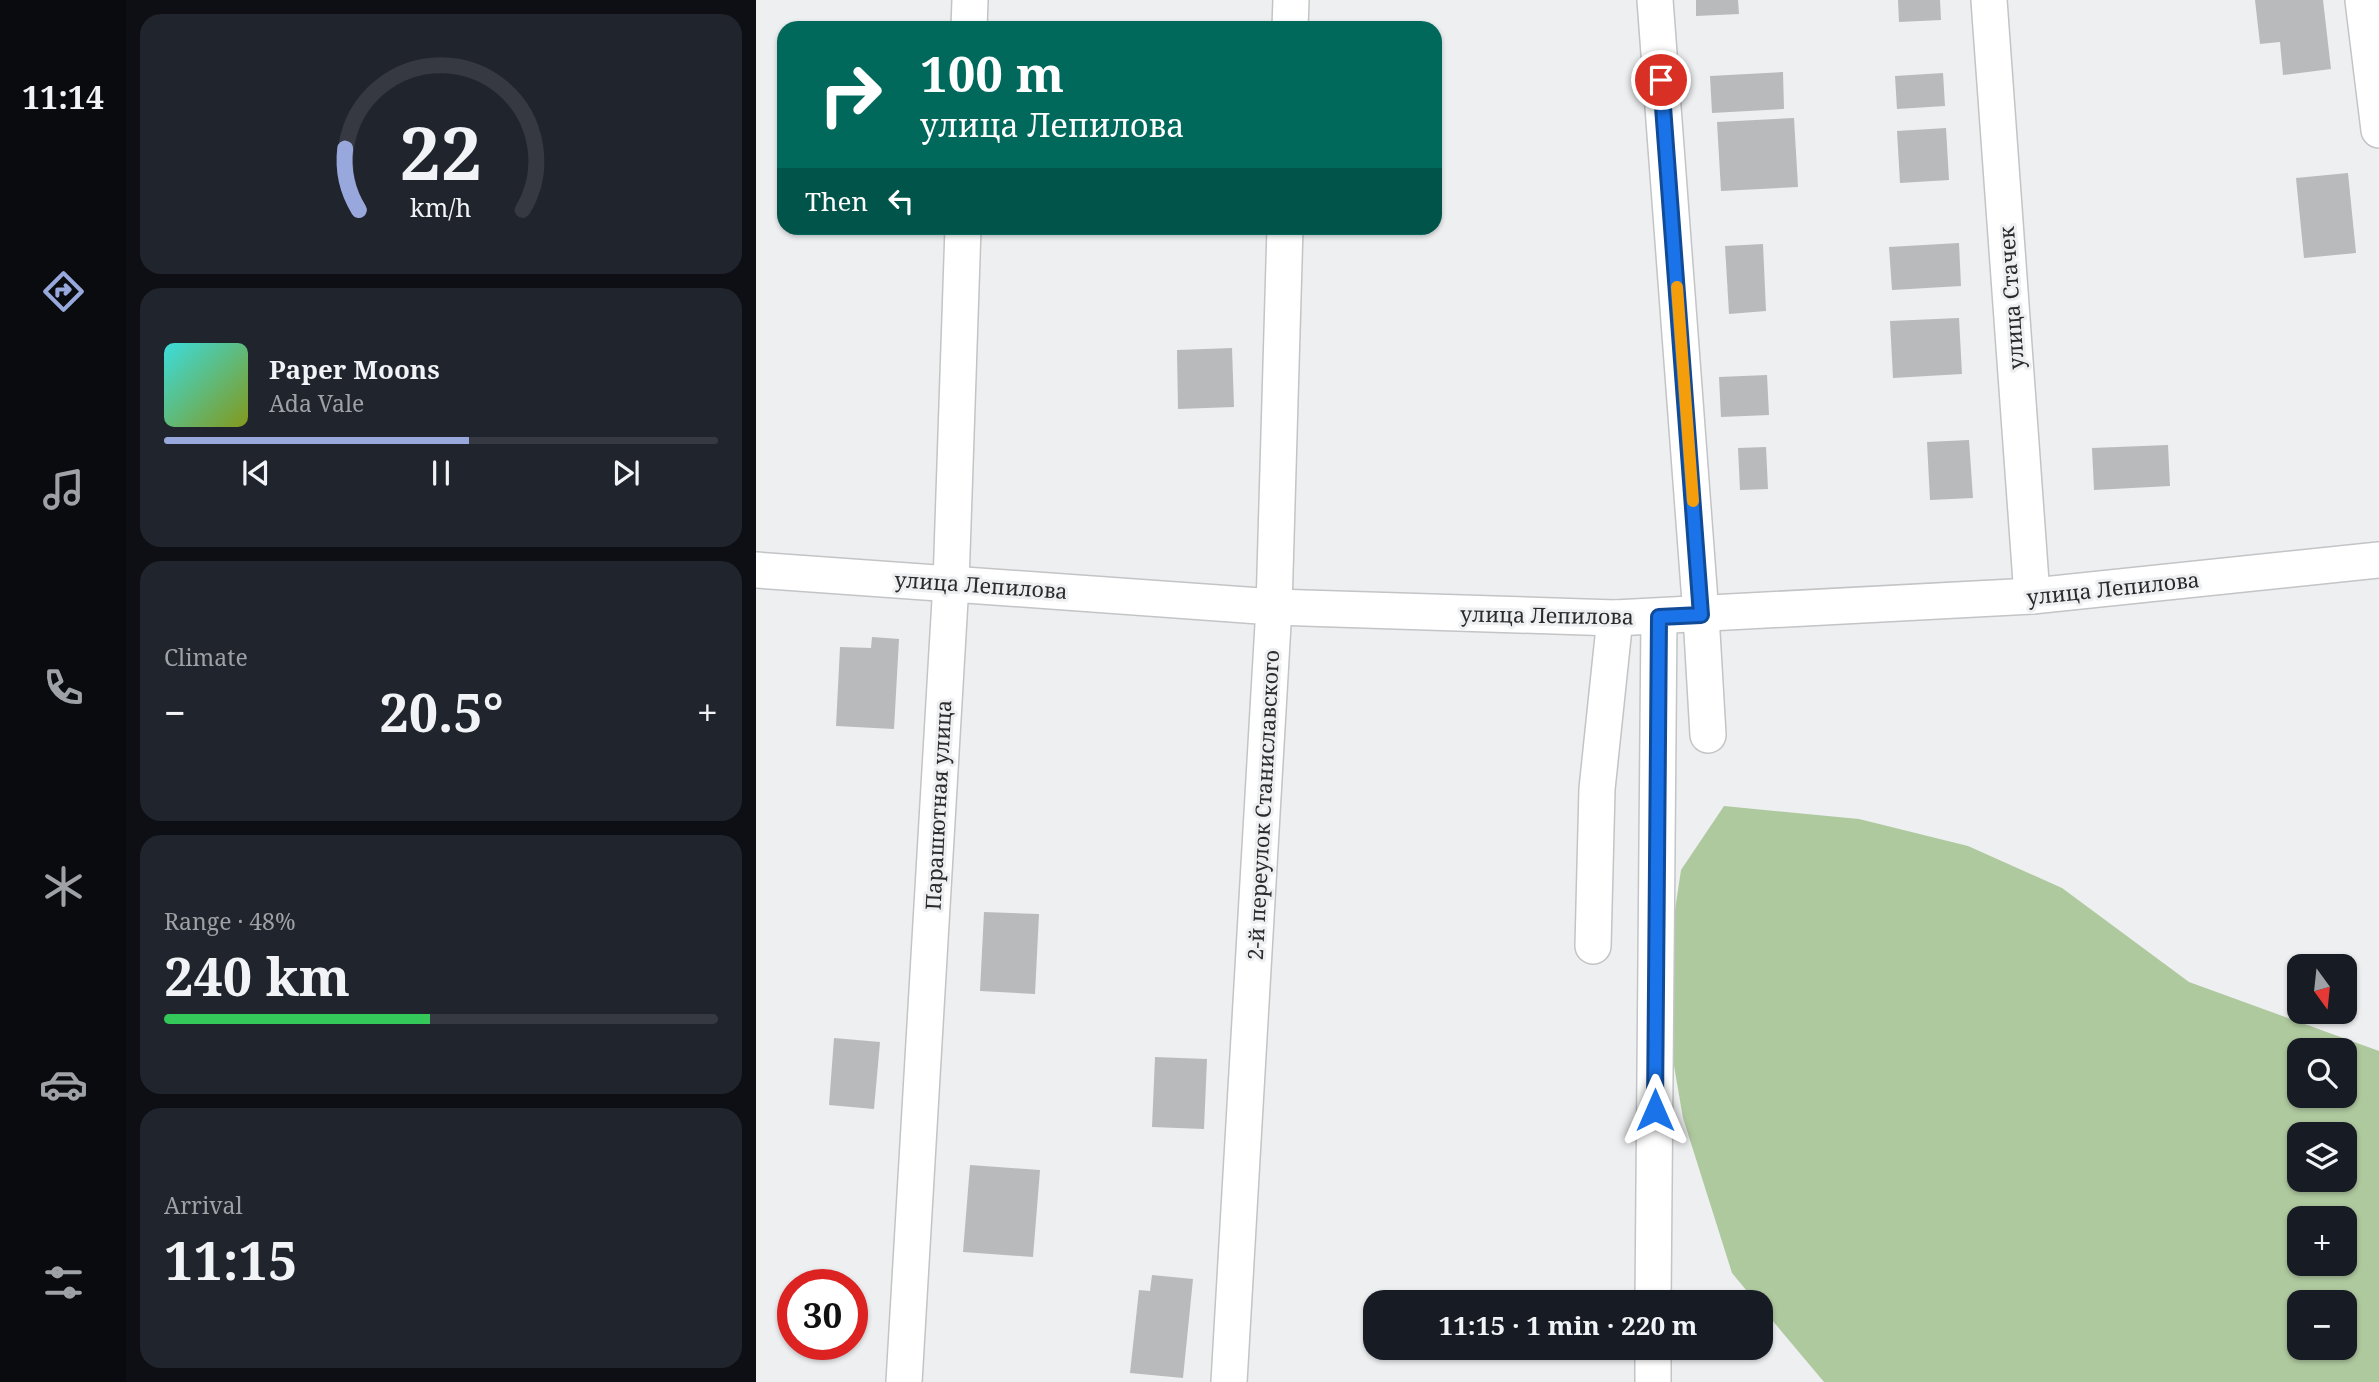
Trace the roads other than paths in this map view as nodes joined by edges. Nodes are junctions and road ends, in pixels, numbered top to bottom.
1 (970, 0) edge
2 (1291, 0) edge
3 (1655, 0) edge
4 (1989, 0) edge
5 (2362, 0) edge
6 (969, 21) edge
7 (1290, 21) edge
8 (2379, 130) edge
9 (963, 235) edge
10 (1285, 235) edge
11 (2379, 560) edge
12 (756, 570) edge
13 (951, 583) junction
14 (2032, 596) junction
15 (1274, 607) junction
16 (1701, 615) junction
17 (1659, 617) junction
18 (1615, 618) junction
19 (1708, 735) dead end
20 (1593, 946) dead end
21 (1653, 1290) edge
22 (1653, 1360) edge
23 (904, 1382) edge
24 (1229, 1382) edge
25 (1653, 1382) edge

1 - 6 street
2 - 7 street
3 - 16 street
4 - 14 street, улица Стачек
5 - 8 street
9 - 13 street, Парашютная улица
10 - 15 street, 2-й переулок Станиславского
11 - 14 street, улица Лепилова
12 - 13 street, улица Лепилова
13 - 15 street, улица Лепилова
13 - 23 street, Парашютная улица
14 - 16 street, улица Лепилова
15 - 18 street, улица Лепилова
15 - 24 street, 2-й переулок Станиславского
16 - 17 street, улица Лепилова
16 - 19 street
17 - 18 street, улица Лепилова
17 - 21 street
18 - 20 street
22 - 25 street

